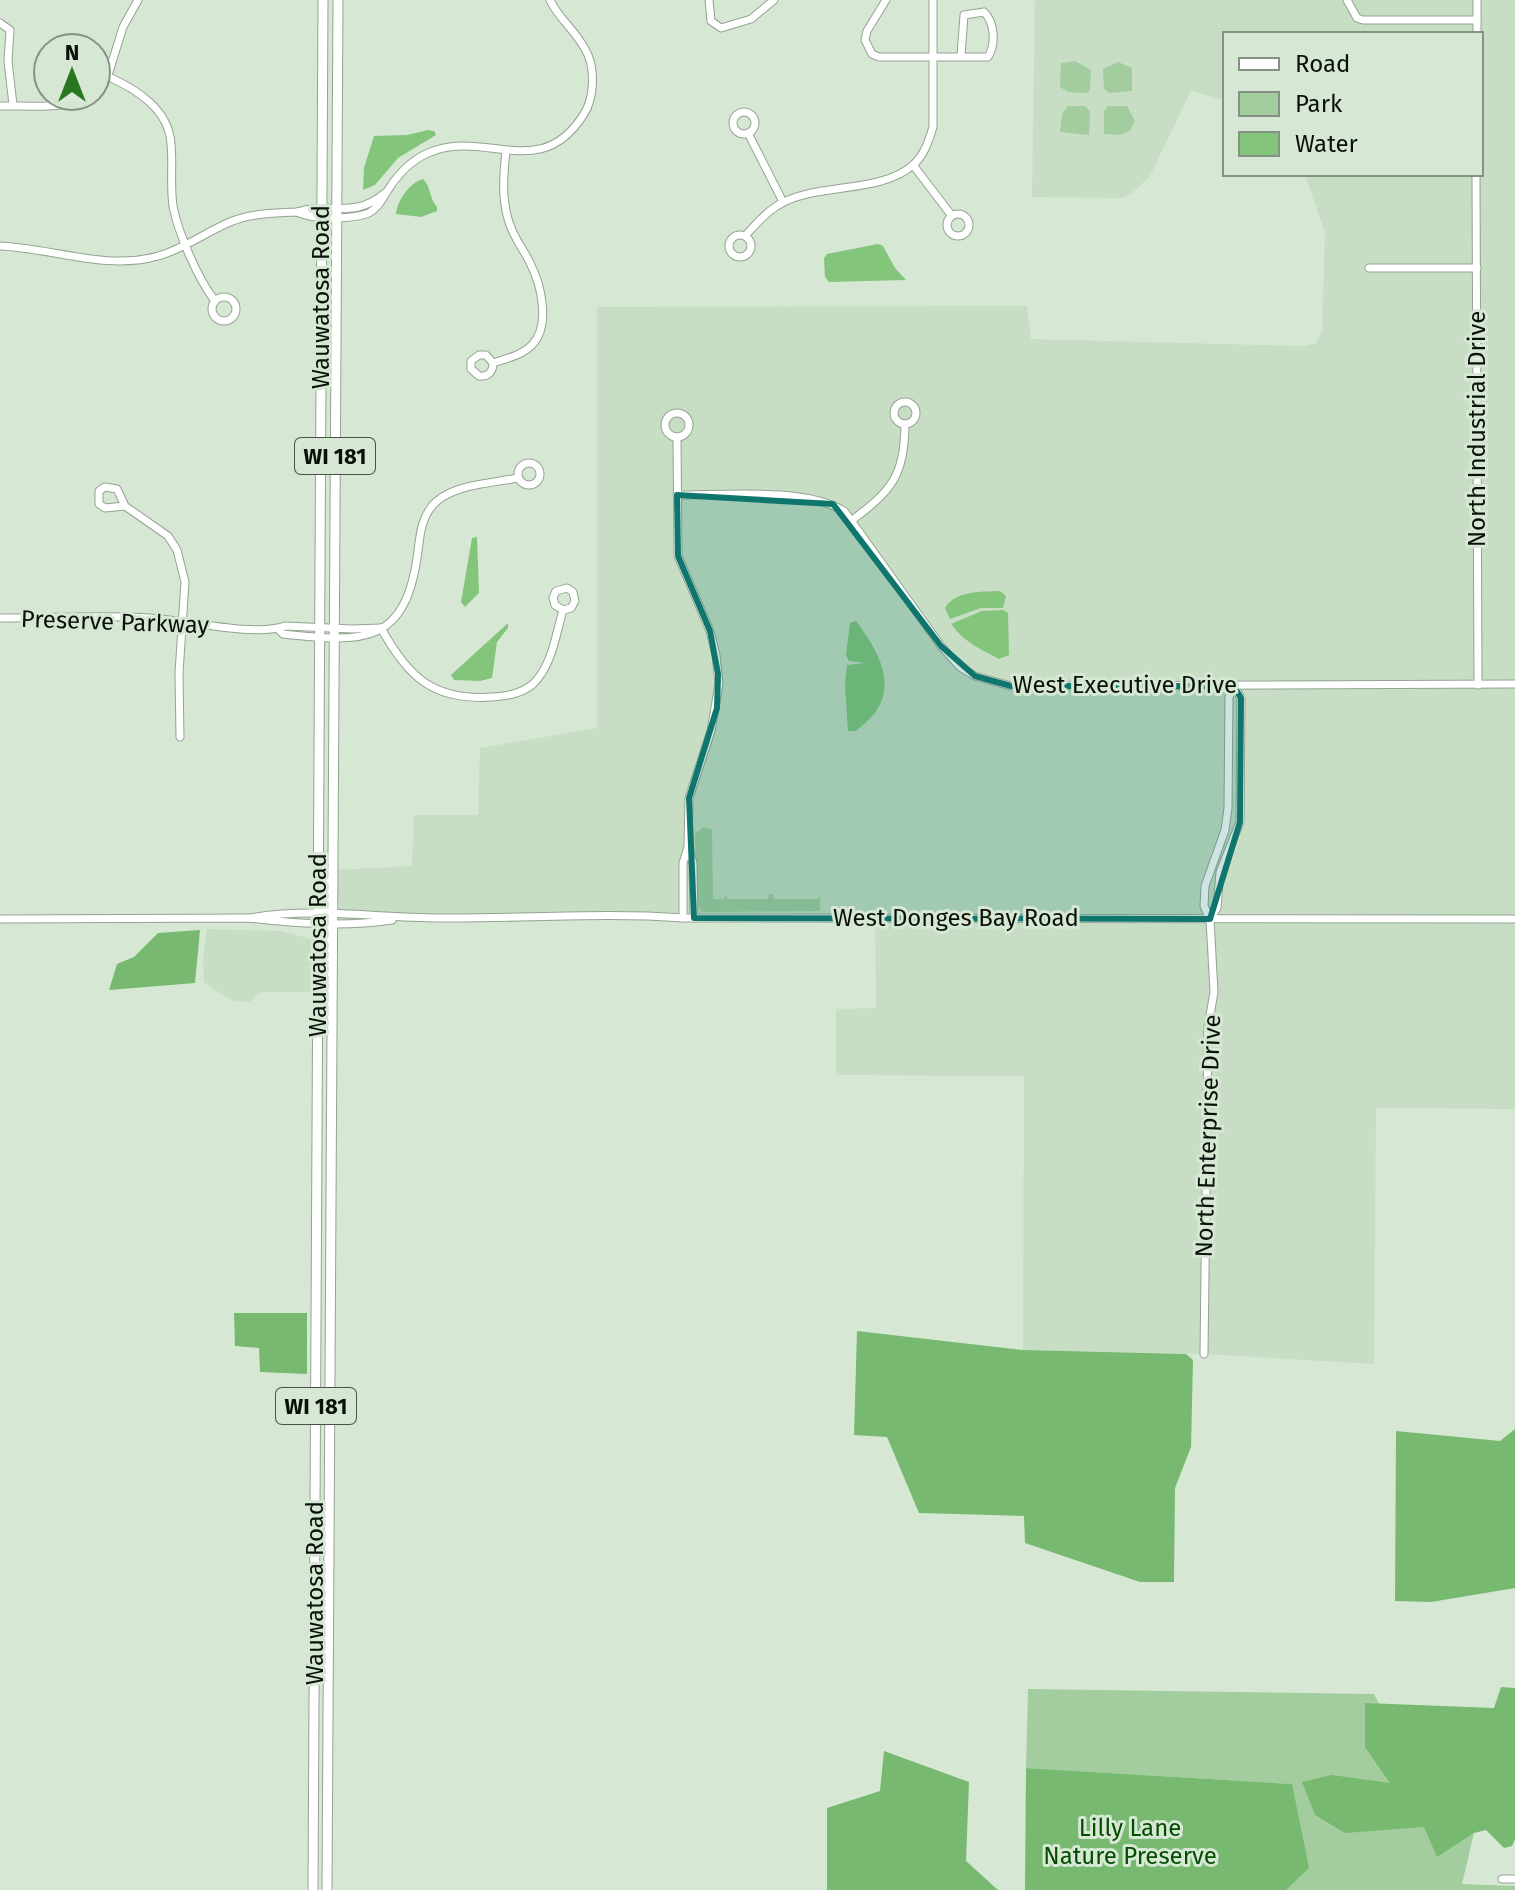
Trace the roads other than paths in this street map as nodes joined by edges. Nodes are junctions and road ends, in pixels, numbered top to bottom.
1 (138, 0) edge
2 (323, 0) edge
3 (338, 0) edge
4 (550, 0) edge
5 (709, 0) edge
6 (774, 0) edge
7 (886, 0) edge
8 (933, 0) edge
9 (1347, 0) edge
10 (1477, 0) edge
11 (1477, 20) junction
12 (0, 23) edge
13 (1477, 32) edge
14 (961, 56) junction
15 (934, 57) junction
16 (112, 61) edge
17 (112, 78) edge
18 (13, 105) junction
19 (32, 105) edge
20 (0, 106) edge
21 (748, 133) dead end
22 (506, 151) junction
23 (913, 165) junction
24 (1476, 176) edge
25 (783, 202) junction
26 (321, 213) junction
27 (336, 213) junction
28 (952, 216) dead end
29 (745, 236) dead end
30 (186, 243) junction
31 (0, 246) edge
32 (1369, 268) dead end
33 (1477, 268) junction
34 (215, 301) dead end
35 (493, 363) dead end
36 (905, 424) dead end
37 (677, 437) dead end
38 (518, 478) dead end
39 (677, 495) junction
40 (125, 506) dead end
41 (851, 521) junction
42 (563, 610) dead end
43 (0, 618) edge
44 (183, 621) junction
45 (381, 628) junction
46 (320, 632) junction
47 (335, 632) junction
48 (1515, 684) edge
49 (1478, 685) junction
50 (1234, 686) junction
51 (180, 737) dead end
52 (688, 847) junction
53 (326, 918) junction
54 (683, 918) junction
55 (694, 918) junction
56 (0, 919) edge
57 (1210, 919) junction
58 (1515, 919) edge
59 (1204, 1354) dead end
60 (1502, 1879) dead end
61 (1515, 1879) edge
62 (313, 1890) edge
63 (327, 1890) edge

1 - 16 street
2 - 26 main road, Wauwatosa Road / WI 181
3 - 27 main road, Wauwatosa Road / WI 181
4 - 22 street
5 - 6 street
7 - 15 street
8 - 15 street
9 - 11 street
10 - 11 street
11 - 13 street
12 - 18 street
14 - 14 street
14 - 15 street
15 - 23 street
17 - 30 street
18 - 19 street
18 - 20 street
21 - 25 street
22 - 27 street
22 - 35 street
23 - 25 street
23 - 28 street
24 - 33 street, North Industrial Drive
25 - 29 street
26 - 27 street
26 - 30 street
26 - 46 main road, Wauwatosa Road / WI 181
27 - 47 main road, Wauwatosa Road / WI 181
30 - 31 street
30 - 34 street
32 - 33 street
33 - 49 street, North Industrial Drive
36 - 41 street
37 - 39 street
38 - 45 street
39 - 41 street, West Executive Drive
39 - 52 street
40 - 44 street
41 - 50 street, West Executive Drive
42 - 45 street
43 - 44 street, Preserve Parkway
44 - 46 street, Preserve Parkway
44 - 51 street
45 - 47 street, Preserve Parkway
46 - 47 street, Preserve Parkway
46 - 53 main road, Wauwatosa Road / WI 181
47 - 53 main road, Wauwatosa Road / WI 181
48 - 49 street, West Executive Drive
49 - 50 street, West Executive Drive
50 - 57 street, North Enterprise Drive
50 - 57 street, North Enterprise Drive
52 - 54 street
52 - 55 street
53 - 54 street, West Donges Bay Road
53 - 56 street, West Donges Bay Road
53 - 62 main road, Wauwatosa Road / WI 181
53 - 63 main road, Wauwatosa Road / WI 181
54 - 55 street, West Donges Bay Road
55 - 57 street, West Donges Bay Road
57 - 58 street, West Donges Bay Road
57 - 59 street, North Enterprise Drive
60 - 61 street

